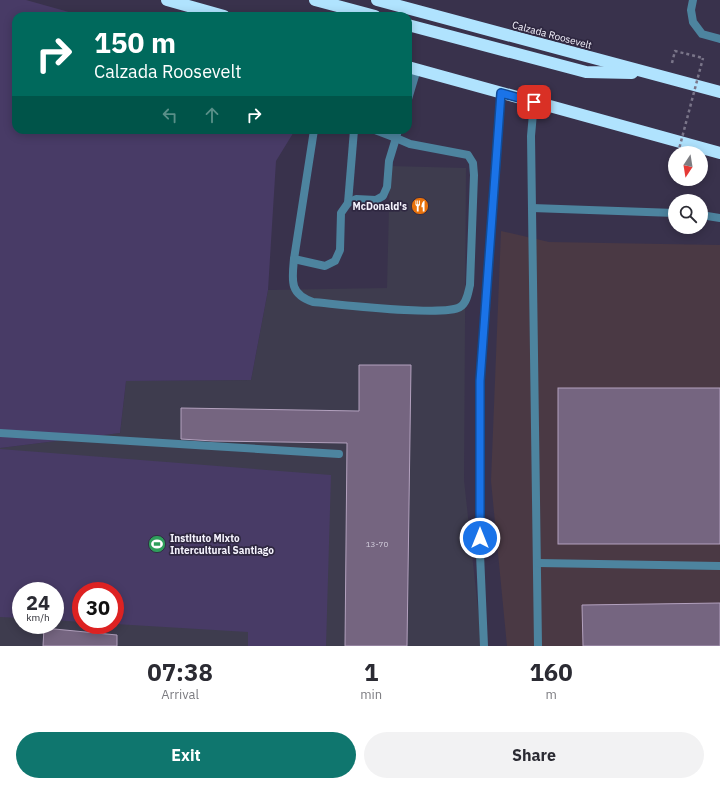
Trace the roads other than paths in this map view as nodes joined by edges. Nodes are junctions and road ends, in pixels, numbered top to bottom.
1 (167, 0) edge
2 (315, 0) edge
3 (377, 0) edge
4 (693, 0) edge
5 (210, 12) edge
6 (360, 12) edge
7 (412, 26) edge
8 (720, 39) edge
9 (413, 68) edge
10 (651, 74) junction
11 (720, 92) edge
12 (501, 93) junction
13 (534, 102) junction
14 (313, 134) edge
15 (354, 134) edge
16 (397, 134) edge
17 (720, 153) edge
18 (348, 203) junction
19 (532, 208) junction
20 (668, 213) edge
21 (708, 216) edge
22 (720, 218) edge
23 (294, 259) junction
24 (0, 433) edge
25 (339, 454) dead end
26 (538, 562) junction
27 (720, 566) edge
28 (484, 646) edge
29 (538, 646) edge

1 - 5 highway
2 - 6 highway
3 - 10 highway, Calzada Roosevelt
4 - 8 street
7 - 10 highway
9 - 12 highway
10 - 11 highway, Calzada Roosevelt
12 - 13 highway
12 - 28 street
13 - 17 highway
13 - 19 street
14 - 23 street
15 - 18 street
16 - 18 street
16 - 23 street
18 - 23 street
19 - 20 street
19 - 26 street
21 - 22 street
24 - 25 street
26 - 27 street
26 - 29 street

